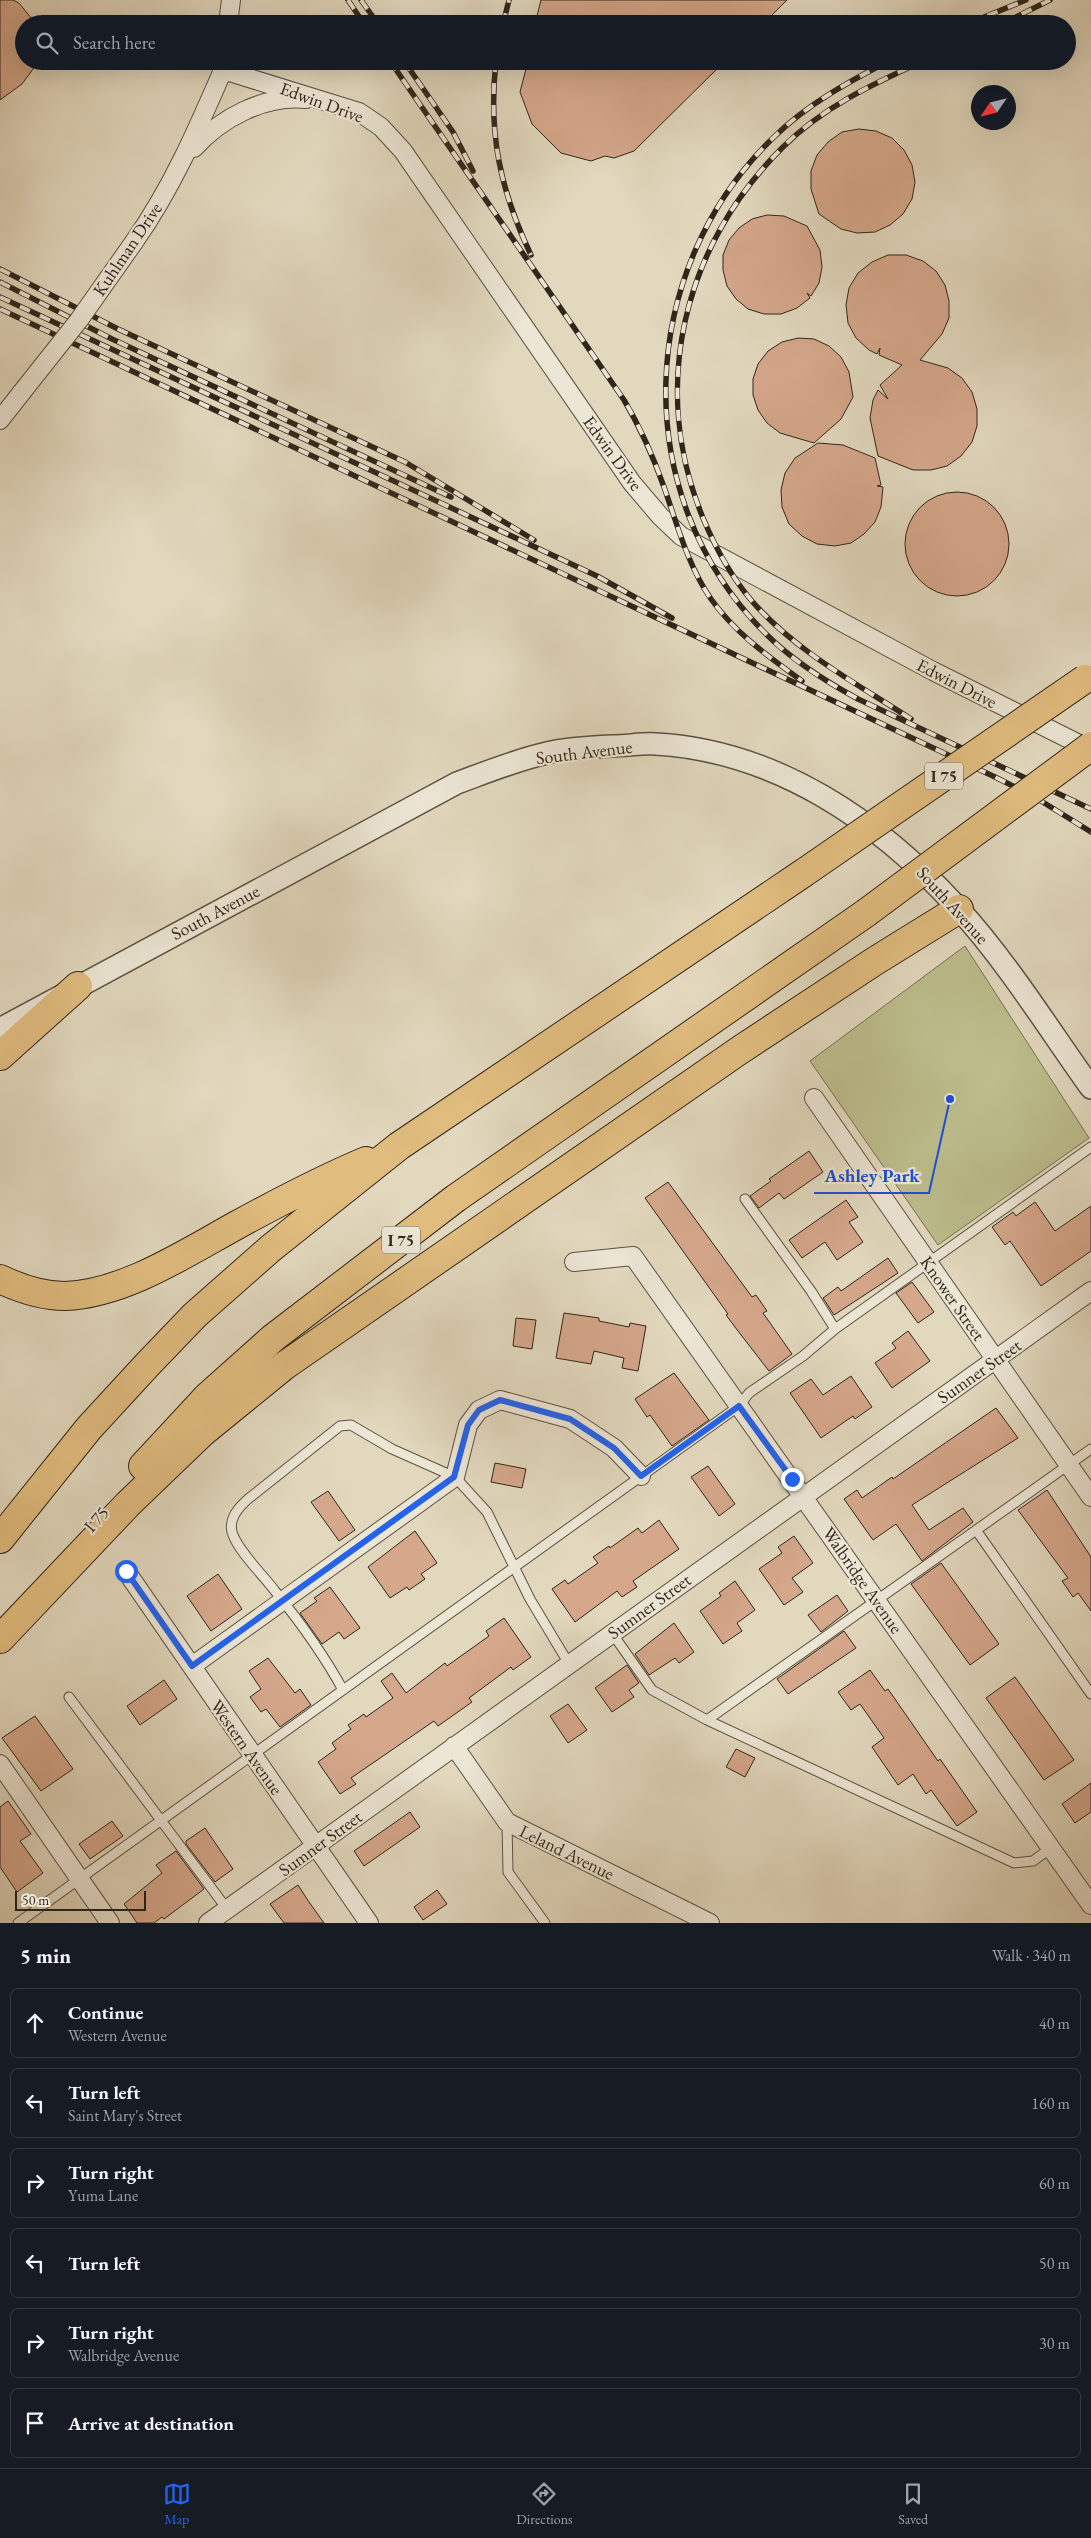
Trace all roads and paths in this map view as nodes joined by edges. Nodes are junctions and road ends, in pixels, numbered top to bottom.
1 (231, 0) edge
2 (229, 15) edge
3 (222, 70) edge
4 (236, 70) edge
5 (328, 100) junction
6 (184, 160) junction
7 (0, 420) edge
8 (1088, 677) edge
9 (1091, 748) edge
10 (959, 909) junction
11 (78, 986) junction
12 (0, 1029) edge
13 (0, 1056) edge
14 (1091, 1088) edge
15 (814, 1098) dead end
16 (399, 1146) junction
17 (1091, 1147) edge
18 (745, 1199) dead end
19 (574, 1262) dead end
20 (928, 1263) junction
21 (0, 1279) edge
22 (1091, 1291) edge
23 (835, 1329) junction
24 (996, 1360) junction
25 (739, 1406) junction
26 (1091, 1449) edge
27 (1068, 1465) junction
28 (641, 1476) junction
29 (454, 1477) junction
30 (804, 1496) junction
31 (1091, 1497) edge
32 (976, 1530) junction
33 (0, 1539) edge
34 (514, 1567) junction
35 (126, 1571) dead end
36 (283, 1600) junction
37 (877, 1600) junction
38 (612, 1634) junction
39 (0, 1639) edge
40 (569, 1664) junction
41 (192, 1666) junction
42 (343, 1690) junction
43 (1091, 1694) edge
44 (69, 1697) dead end
45 (707, 1720) junction
46 (454, 1746) junction
47 (252, 1755) junction
48 (0, 1764) edge
49 (161, 1820) junction
50 (507, 1822) junction
51 (315, 1846) junction
52 (1051, 1848) junction
53 (79, 1879) junction
54 (1091, 1905) edge
55 (227, 1909) junction
56 (18, 1923) edge
57 (110, 1923) edge
58 (208, 1923) edge
59 (369, 1923) edge
60 (545, 1923) edge
61 (710, 1923) edge

1 - 2 street
3 - 6 street, Kuhlman Drive
4 - 5 street, Edwin Drive
5 - 6 street
5 - 9 street, Edwin Drive
6 - 7 street, Kuhlman Drive, bridge
8 - 16 highway, I 75, bridge
9 - 39 highway, I 75 / I 75, bridge
10 - 11 street, South Avenue
10 - 14 street, South Avenue
10 - 39 highway
11 - 12 street, South Avenue
11 - 13 highway
15 - 20 street, Knower Street
16 - 21 highway
16 - 33 highway, I 75
17 - 20 lane
18 - 23 lane
19 - 25 street, Walbridge Avenue
20 - 23 lane
20 - 24 street, Knower Street
22 - 24 street, Sumner Street
23 - 25 lane
24 - 27 street, Knower Street
24 - 30 street, Sumner Street
25 - 28 lane
25 - 30 street, Walbridge Avenue
26 - 27 lane
27 - 31 street, Knower Street
27 - 32 lane
28 - 29 street
28 - 34 lane
29 - 34 lane
29 - 36 street
29 - 36 lane
30 - 37 street, Walbridge Avenue
30 - 38 street, Sumner Street
32 - 37 lane
32 - 43 lane
34 - 40 lane
34 - 42 lane
35 - 41 street, Western Avenue
36 - 41 street
36 - 42 lane
37 - 45 lane
37 - 52 street, Walbridge Avenue
38 - 40 street, Sumner Street
38 - 45 lane
40 - 46 street, Sumner Street
41 - 47 street, Western Avenue
42 - 47 lane
44 - 49 lane
45 - 52 lane
46 - 50 street, Leland Avenue
46 - 51 street, Sumner Street
47 - 49 lane
47 - 51 street, Western Avenue
48 - 53 street
49 - 53 lane
49 - 55 lane
50 - 60 lane
50 - 61 street, Leland Avenue
51 - 55 street, Sumner Street
51 - 59 street, Western Avenue
52 - 54 street, Walbridge Avenue
53 - 56 lane
53 - 57 street
55 - 58 street, Sumner Street

